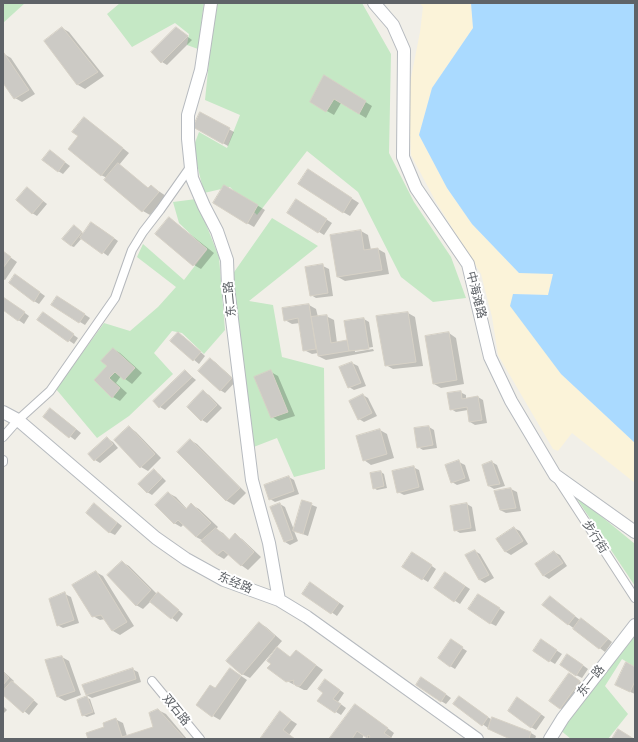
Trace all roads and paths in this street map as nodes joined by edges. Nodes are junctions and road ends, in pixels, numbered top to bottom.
1 (211, 3) edge
2 (374, 3) edge
3 (191, 166) junction
4 (3, 412) edge
5 (18, 420) junction
6 (3, 437) edge
7 (555, 475) junction
8 (635, 532) edge
9 (635, 598) edge
10 (279, 600) junction
11 (635, 625) edge
12 (152, 681) dead end
13 (200, 739) edge
14 (477, 739) edge
15 (550, 739) edge

1 - 3 main road, 东二路
2 - 7 main road, 中海滩路
3 - 5 street
3 - 10 main road, 东二路
4 - 5 main road, 东经路
5 - 6 street
5 - 10 main road, 东经路
7 - 8 main road, 中海滩路
7 - 9 street, 步行街
10 - 14 main road, 东经路
11 - 15 main road, 东一路
12 - 13 street, 双石路

